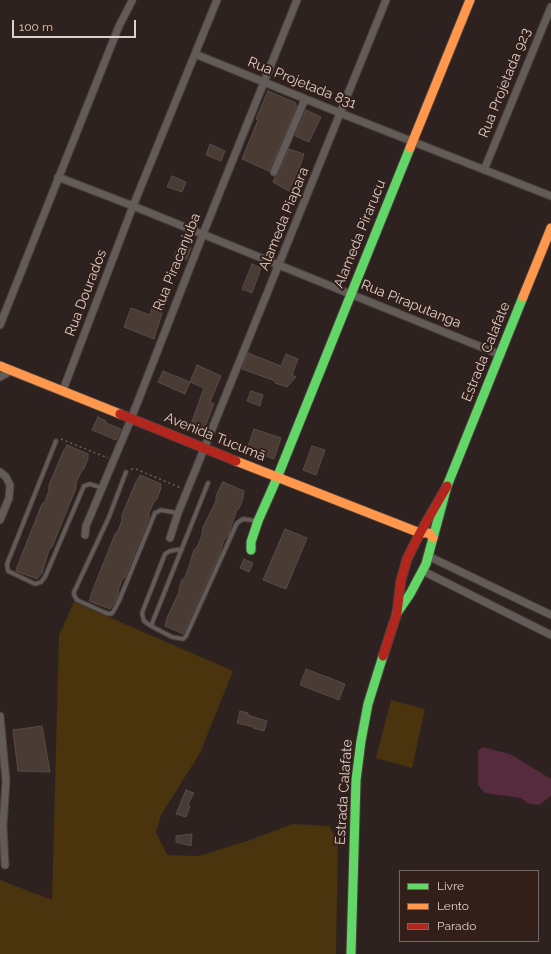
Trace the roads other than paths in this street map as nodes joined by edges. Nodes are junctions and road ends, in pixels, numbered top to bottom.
1 (218, 0) edge
2 (297, 0) edge
3 (386, 0) edge
4 (470, 0) edge
5 (132, 1) dead end
6 (551, 7) edge
7 (195, 54) junction
8 (265, 82) junction
9 (305, 99) junction
10 (340, 113) junction
11 (413, 141) junction
12 (484, 170) junction
13 (274, 172) dead end
14 (58, 177) junction
15 (551, 196) edge
16 (133, 206) junction
17 (551, 228) edge
18 (203, 234) junction
19 (279, 265) junction
20 (351, 294) junction
21 (0, 325) edge
22 (500, 354) junction
23 (0, 366) edge
24 (11, 371) junction
25 (0, 376) edge
26 (62, 390) junction
27 (131, 419) junction
28 (56, 441) road end
29 (205, 448) junction
30 (0, 472) edge
31 (126, 472) road end
32 (277, 478) junction
33 (208, 483) dead end
34 (447, 486) junction
35 (103, 488) junction
36 (178, 513) junction
37 (0, 520) edge
38 (258, 521) junction
39 (420, 533) junction
40 (85, 535) dead end
41 (170, 538) dead end
42 (433, 538) junction
43 (182, 549) junction
44 (251, 550) dead end
45 (428, 556) junction
46 (404, 571) junction
47 (423, 571) junction
48 (418, 580) junction
49 (397, 613) junction
50 (551, 615) edge
51 (151, 626) junction
52 (551, 635) edge
53 (0, 716) edge
54 (1, 734) edge
55 (1, 826) edge
56 (5, 865) dead end
57 (351, 954) edge

1 - 7 street
2 - 8 street, Rua Piracanjuba
3 - 10 street, Alameda Piapara
4 - 11 street, Alameda Pirarucu
5 - 14 street
6 - 12 street, Rua Projetada 923
7 - 8 street, Rua Projetada 831
7 - 16 street
8 - 9 street, Rua Projetada 831
8 - 18 street, Rua Piracanjuba
9 - 10 street, Rua Projetada 831
9 - 13 street
10 - 11 street, Rua Projetada 831
10 - 19 street, Alameda Piapara
11 - 12 street, Rua Projetada 831
11 - 20 street, Alameda Pirarucu
12 - 15 street, Rua Projetada 831
14 - 16 street, Rua Piraputanga
14 - 21 street
16 - 18 street, Rua Piraputanga
16 - 26 street, Rua Dourados
17 - 22 street, Estrada Calafate
18 - 19 street, Rua Piraputanga
18 - 27 street, Rua Piracanjuba
19 - 20 street, Rua Piraputanga
19 - 29 street, Alameda Piapara
20 - 22 street, Rua Piraputanga
20 - 32 street, Alameda Pirarucu
22 - 34 street, Estrada Calafate
23 - 24 street, Avenida Tucumã
24 - 25 street
24 - 26 street, Avenida Tucumã
26 - 27 street, Avenida Tucumã
27 - 29 street, Avenida Tucumã
27 - 35 street, Rua Piracanjuba
28 - 35 lane
29 - 32 street, Avenida Tucumã
29 - 36 street, Alameda Piapara
30 - 37 street
31 - 36 lane
32 - 38 street
32 - 39 street, Avenida Tucumã
33 - 43 lane
34 - 39 street, Estrada Calafate
34 - 42 street, Estrada Calafate
35 - 40 street, Rua Piracanjuba
36 - 41 street, Alameda Piapara
38 - 44 street
38 - 51 lane
39 - 42 street, Avenida Tucumã
39 - 46 street, Estrada Calafate
42 - 45 street, Estrada Calafate
43 - 51 lane
43 - 51 lane
45 - 47 street, Estrada Calafate
45 - 50 street
46 - 48 street
46 - 49 street, Estrada Calafate
47 - 48 street, Estrada Calafate
47 - 52 street
48 - 49 street, Estrada Calafate
49 - 57 street, Estrada Calafate
53 - 54 street
54 - 55 street
55 - 56 street

